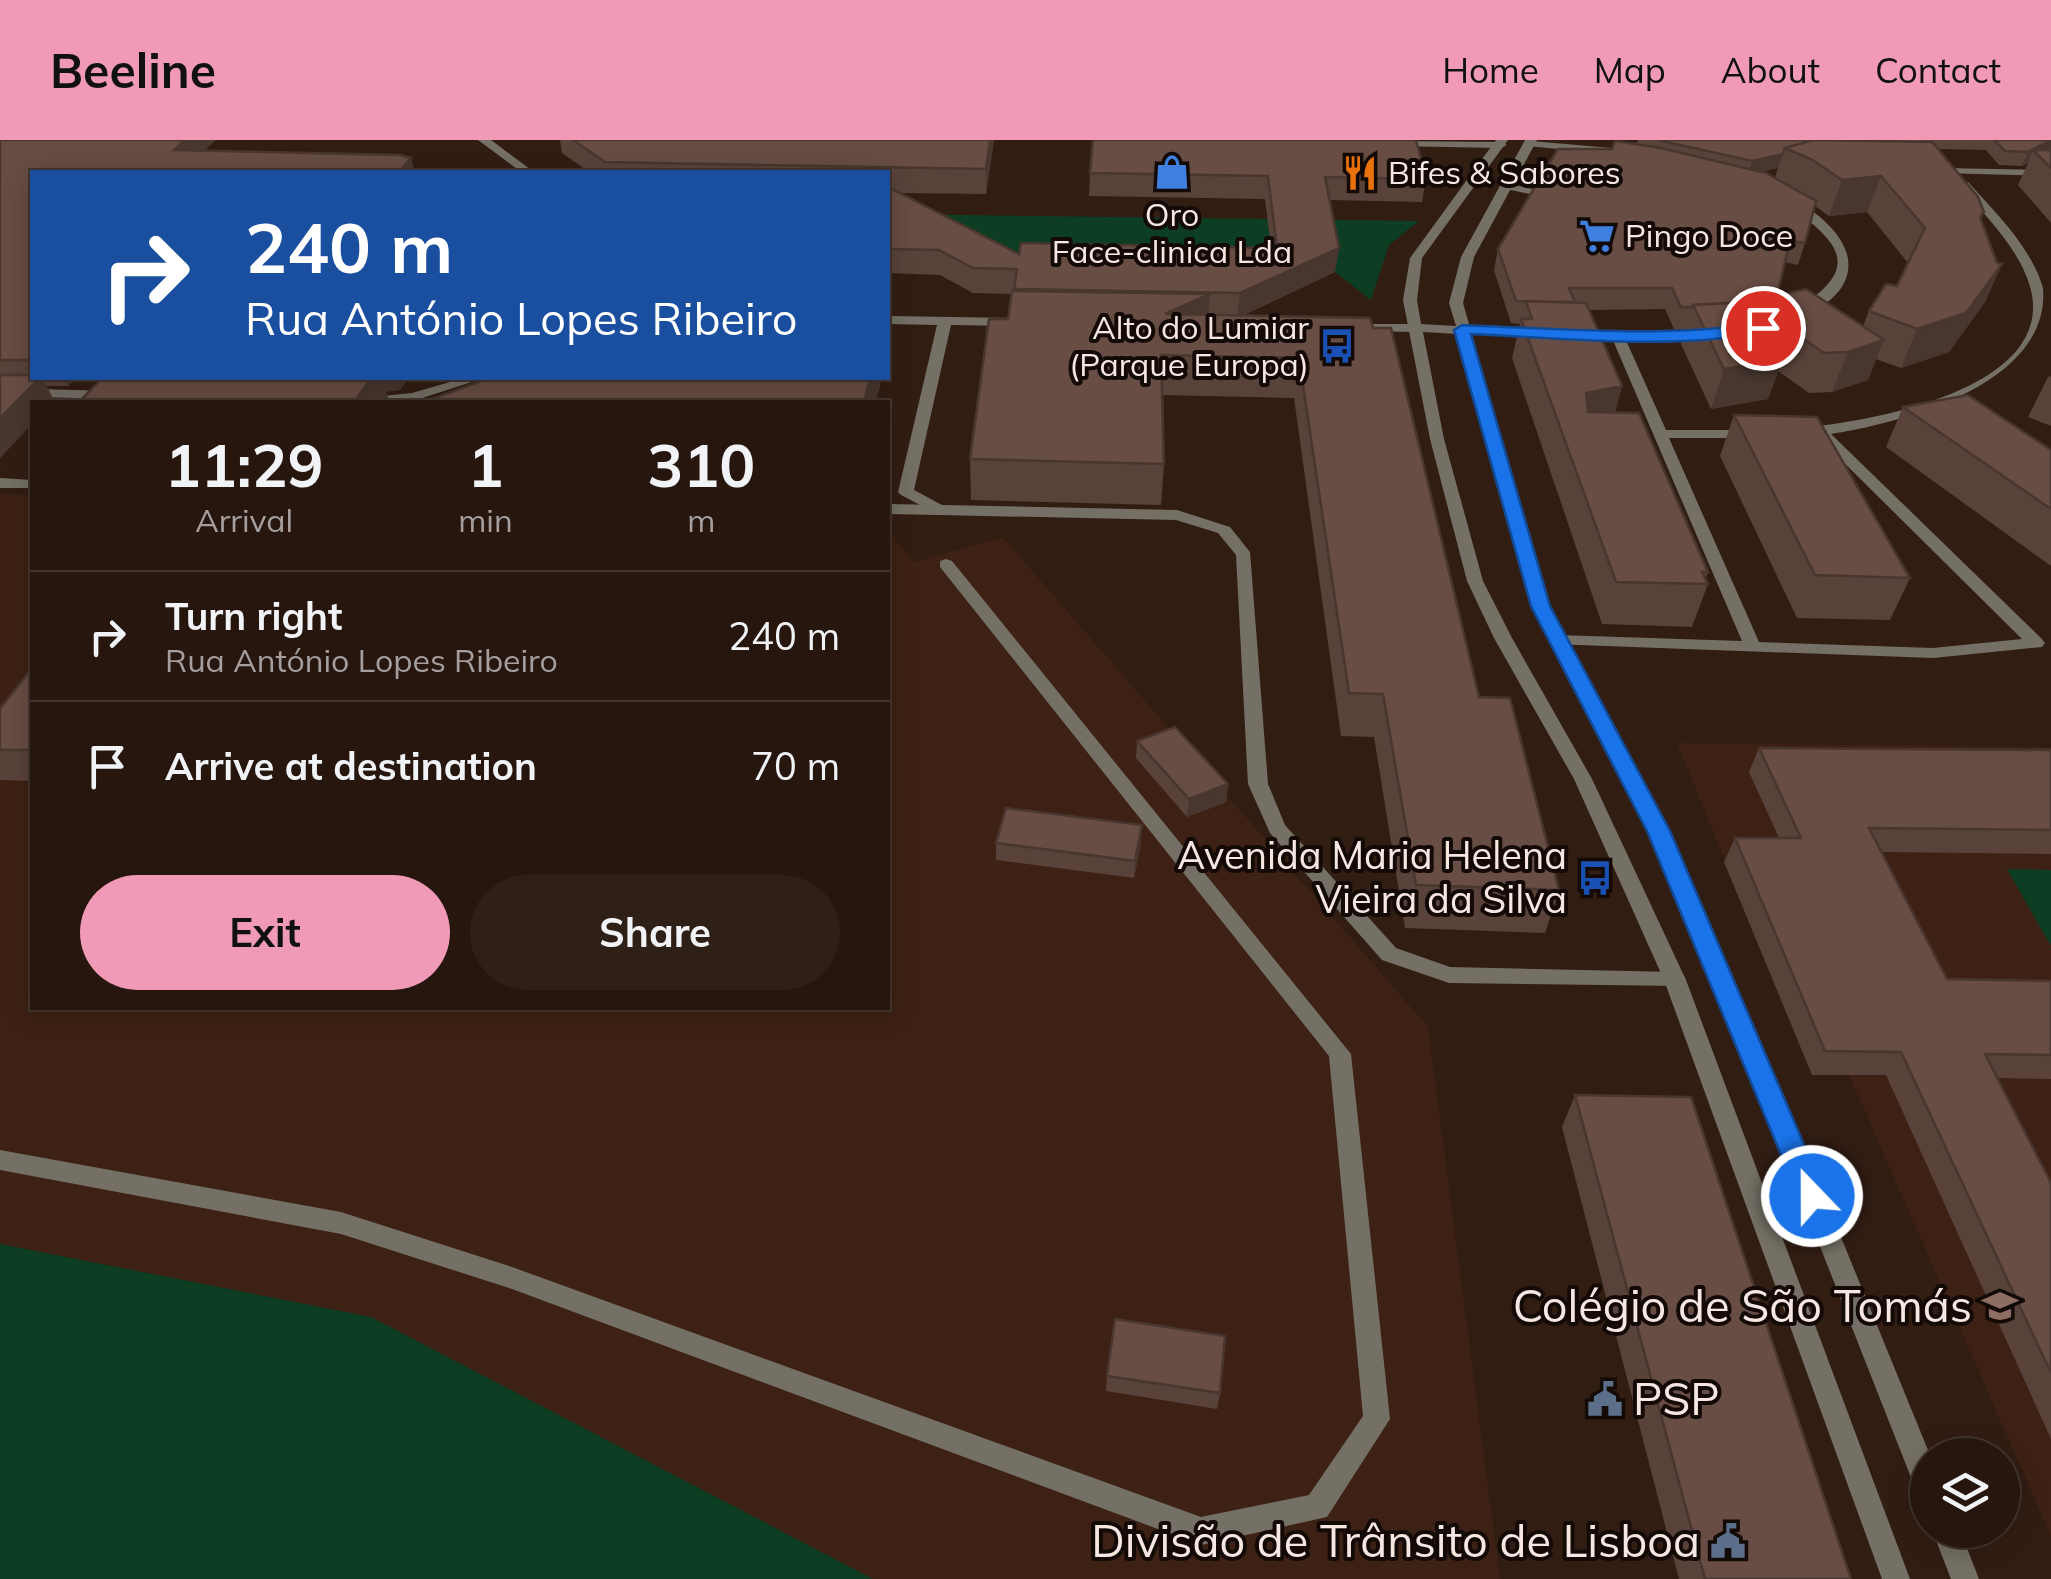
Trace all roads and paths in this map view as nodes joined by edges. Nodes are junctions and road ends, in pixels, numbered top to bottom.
1 (487, 140) edge
2 (1501, 142) edge
3 (1531, 142) edge
4 (1380, 144) edge
5 (1634, 154) edge
6 (525, 170) edge
7 (1933, 171) edge
8 (1952, 171) junction
9 (2051, 173) edge
10 (1505, 186) junction
11 (1540, 192) edge
12 (1777, 195) edge
13 (1788, 318) edge
14 (890, 320) edge
15 (945, 321) junction
16 (1023, 322) edge
17 (1347, 328) edge
18 (1414, 328) junction
19 (1462, 330) junction
20 (1729, 333) edge
21 (1617, 336) junction
22 (471, 380) edge
23 (0, 392) edge
24 (134, 396) edge
25 (368, 400) edge
26 (1821, 432) junction
27 (1767, 433) edge
28 (1785, 433) edge
29 (1661, 434) junction
30 (0, 483) edge
31 (30, 484) edge
32 (890, 509) edge
33 (938, 510) junction
34 (946, 564) dead end
35 (1558, 640) junction
36 (1752, 647) junction
37 (1675, 980) junction
38 (0, 1160) edge
39 (1910, 1440) edge
40 (1953, 1548) edge
41 (1896, 1579) edge
42 (1965, 1579) edge

1 - 6 street
2 - 3 street
2 - 4 street
2 - 18 street
3 - 5 street
3 - 10 street
7 - 8 street
8 - 9 street
8 - 26 street
10 - 11 street
10 - 19 street
12 - 13 street
14 - 15 street
15 - 16 street
15 - 33 street
17 - 18 street
18 - 19 street
18 - 37 street
19 - 21 street
19 - 35 street
20 - 21 street
21 - 29 street
22 - 25 street
23 - 24 street
26 - 28 street
26 - 36 street
27 - 29 street
29 - 36 street
30 - 31 street
32 - 33 street
33 - 37 street
34 - 38 street
35 - 36 street
35 - 39 street
37 - 41 street
40 - 42 street

